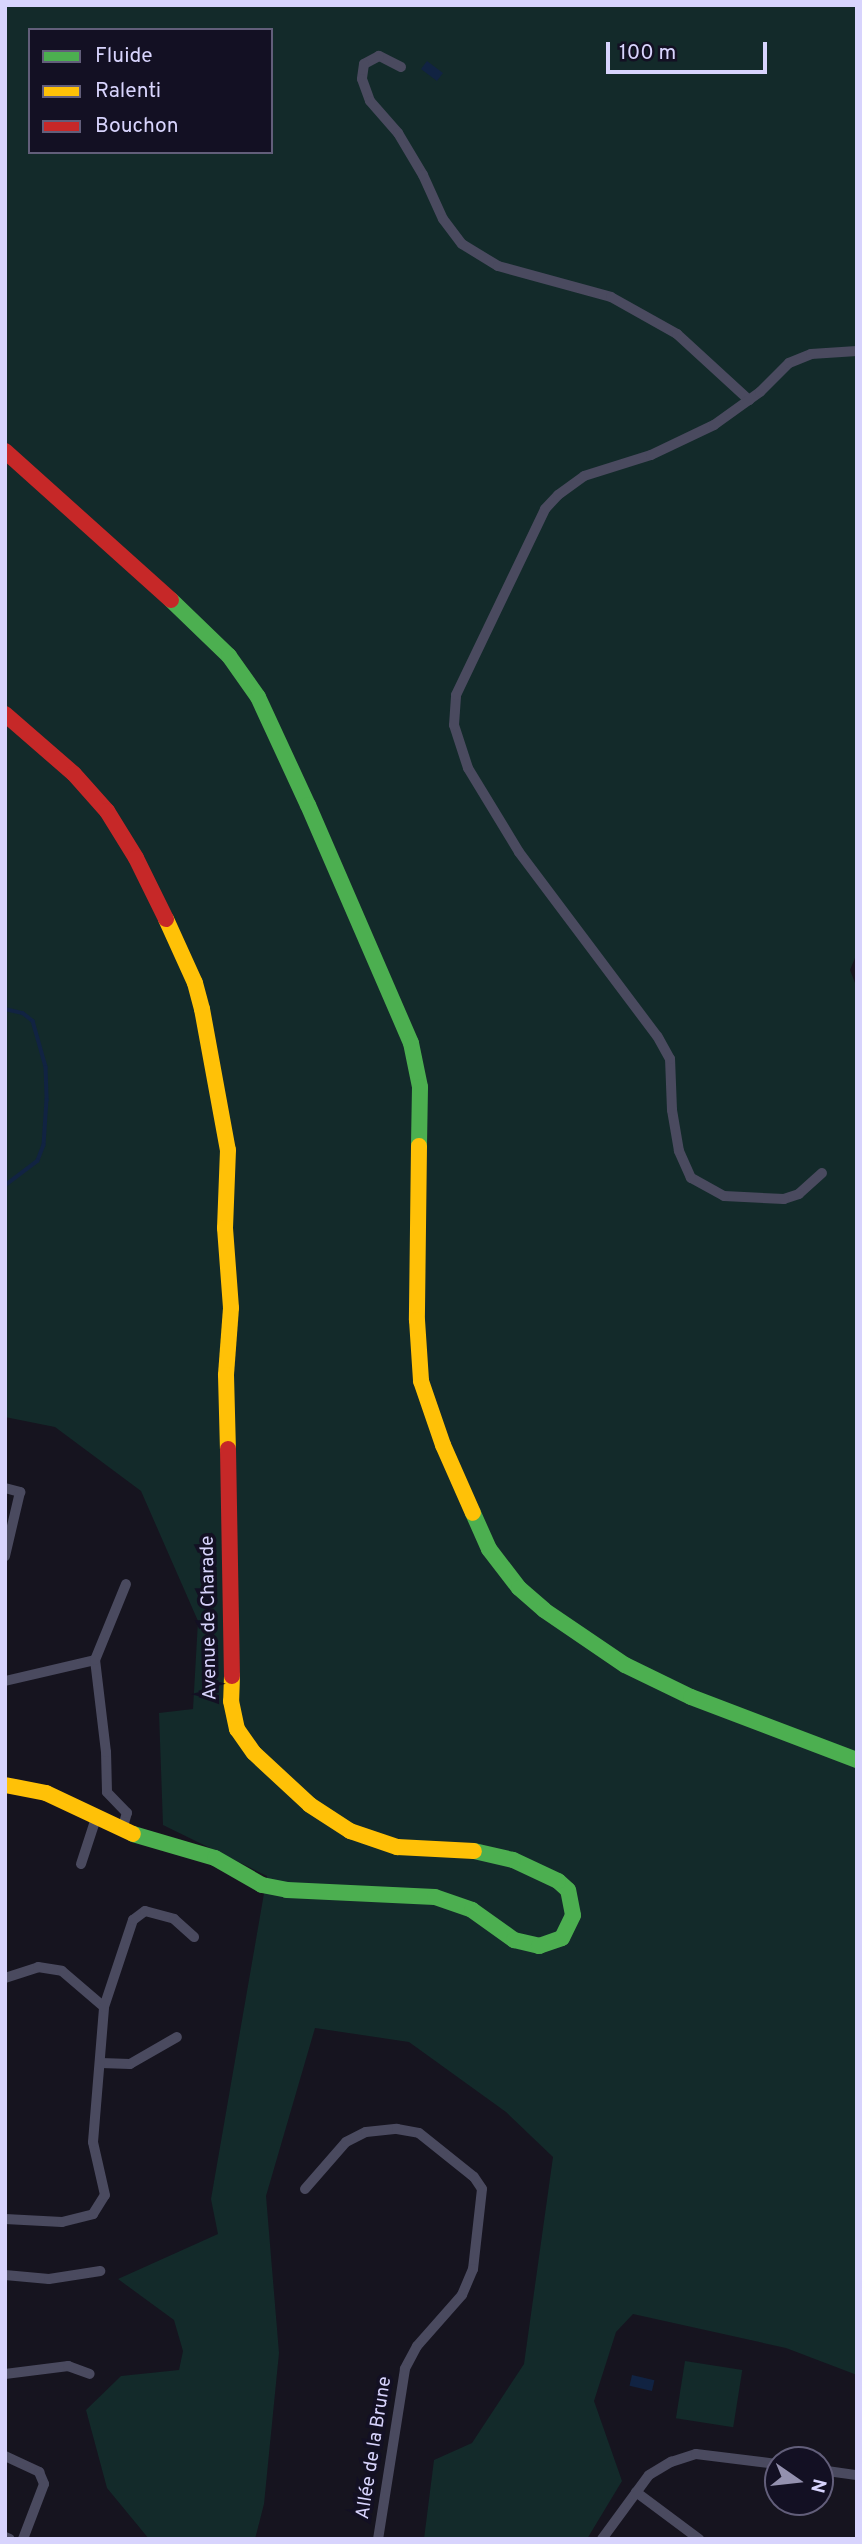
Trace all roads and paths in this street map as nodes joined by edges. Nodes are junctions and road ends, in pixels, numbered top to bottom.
1 (401, 68) dead end
2 (857, 351) edge
3 (749, 400) junction
4 (5, 451) edge
5 (5, 714) edge
6 (822, 1173) dead end
7 (5, 1488) edge
8 (5, 1556) edge
9 (126, 1584) dead end
10 (95, 1660) junction
11 (5, 1681) edge
12 (857, 1760) edge
13 (5, 1785) edge
14 (96, 1818) junction
15 (122, 1830) junction
16 (81, 1864) dead end
17 (194, 1937) dead end
18 (5, 1978) edge
19 (104, 2007) junction
20 (177, 2037) dead end
21 (101, 2063) junction
22 (305, 2189) dead end
23 (5, 2219) edge
24 (100, 2272) dead end
25 (5, 2275) edge
26 (5, 2374) edge
27 (90, 2374) dead end
28 (5, 2456) edge
29 (764, 2463) edge
30 (834, 2472) edge
31 (857, 2475) edge
32 (636, 2492) junction
33 (5, 2537) edge
34 (10, 2539) edge
35 (23, 2539) edge
36 (378, 2539) edge
37 (602, 2539) edge
38 (699, 2539) edge

1 - 3 street
2 - 3 street
3 - 6 street
4 - 12 street
5 - 15 street, Avenue de Charade
7 - 8 street
9 - 10 street
10 - 11 street
10 - 15 street
13 - 14 street, Avenue de Charade
14 - 15 street, Avenue de Charade
14 - 16 street
17 - 19 street
18 - 19 street
19 - 21 street
20 - 21 street
21 - 23 street
22 - 36 street, Allée de la Brune
24 - 25 street
26 - 27 street
28 - 35 street
29 - 32 street
30 - 31 street
32 - 37 street
32 - 38 street
33 - 34 street

